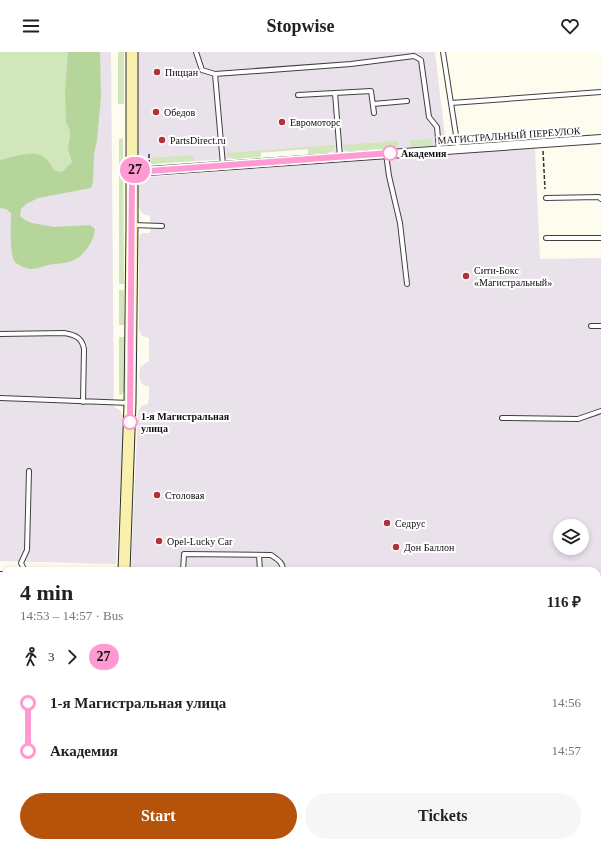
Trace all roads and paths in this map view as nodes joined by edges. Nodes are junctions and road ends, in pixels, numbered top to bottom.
1 (132, 52) edge
2 (196, 52) edge
3 (443, 52) edge
4 (215, 74) junction
5 (601, 92) edge
6 (335, 93) junction
7 (298, 95) dead end
8 (406, 101) dead end
9 (451, 103) junction
10 (373, 104) junction
11 (374, 113) dead end
12 (601, 139) edge
13 (458, 148) junction
14 (439, 150) junction
15 (543, 151) dead end
16 (386, 153) junction
17 (149, 154) dead end
18 (340, 157) junction
19 (149, 164) dead end
20 (223, 165) junction
21 (132, 170) junction
22 (545, 189) dead end
23 (546, 198) dead end
24 (601, 198) edge
25 (132, 226) junction
26 (162, 226) dead end
27 (546, 238) dead end
28 (601, 238) edge
29 (407, 284) dead end
30 (591, 326) dead end
31 (601, 326) edge
32 (0, 334) edge
33 (0, 398) edge
34 (82, 402) junction
35 (130, 403) junction
36 (601, 411) edge
37 (502, 418) dead end
38 (29, 471) dead end
39 (259, 555) junction
40 (24, 567) edge
41 (124, 567) edge
42 (183, 567) edge
43 (260, 567) edge
44 (283, 567) edge

1 - 21 street
2 - 4 lane
3 - 9 lane
4 - 14 lane
4 - 20 lane
5 - 9 lane
6 - 7 lane
6 - 10 lane
6 - 18 lane
8 - 10 lane
9 - 13 lane
10 - 11 lane
12 - 13 street, МАГИСТРАЛЬНЫЙ ПЕРЕУЛОК
13 - 14 street, МАГИСТРАЛЬНЫЙ ПЕРЕУЛОК
14 - 16 street, МАГИСТРАЛЬНЫЙ ПЕРЕУЛОК
15 - 22 path
16 - 18 street, МАГИСТРАЛЬНЫЙ ПЕРЕУЛОК
16 - 29 lane
17 - 19 path
18 - 20 street, МАГИСТРАЛЬНЫЙ ПЕРЕУЛОК
20 - 21 street, МАГИСТРАЛЬНЫЙ ПЕРЕУЛОК
21 - 25 street
23 - 24 lane
25 - 26 lane
25 - 35 street
27 - 28 lane
30 - 31 lane
32 - 34 lane
33 - 34 lane
34 - 35 lane
35 - 41 street
36 - 37 lane
38 - 40 lane
39 - 42 lane
39 - 43 lane
39 - 44 lane

